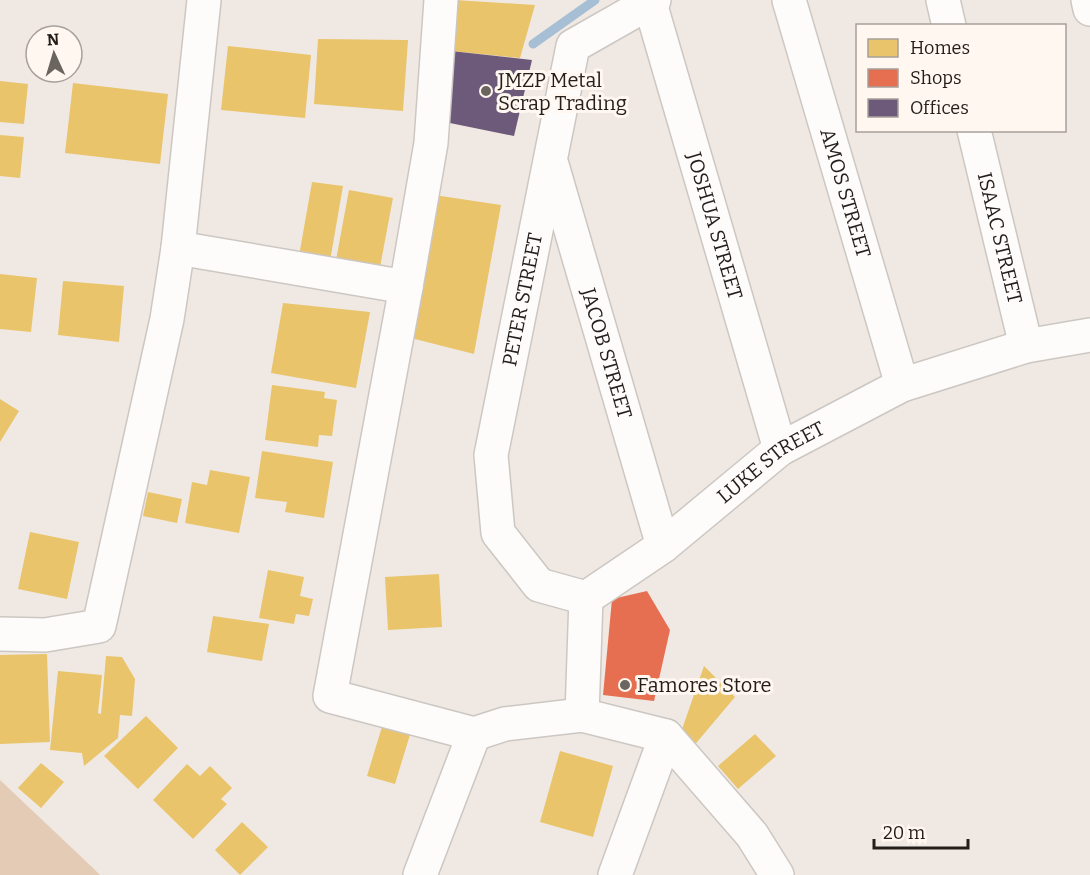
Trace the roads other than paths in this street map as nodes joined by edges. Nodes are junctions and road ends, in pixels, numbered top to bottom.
1 (204, 0) edge
2 (441, 0) edge
3 (789, 0) edge
4 (943, 0) edge
5 (1088, 0) edge
6 (652, 1) edge
7 (1090, 9) edge
8 (949, 24) edge
9 (974, 132) edge
10 (551, 161) junction
11 (178, 248) junction
12 (406, 287) junction
13 (1090, 335) edge
14 (1026, 346) junction
15 (902, 385) junction
16 (780, 449) junction
17 (663, 546) junction
18 (586, 598) junction
19 (0, 634) edge
20 (582, 715) junction
21 (474, 734) junction
22 (666, 736) junction
23 (420, 875) edge
24 (615, 875) edge
25 (777, 875) edge

1 - 11 street
2 - 12 street
3 - 15 street, AMOS STREET
4 - 8 street
5 - 7 street
6 - 10 street, PETER STREET
6 - 16 street, JOSHUA STREET
9 - 14 street, ISAAC STREET
10 - 17 street, JACOB STREET
10 - 18 street, PETER STREET
11 - 12 street
11 - 19 street
12 - 21 street
13 - 14 street, LUKE STREET
14 - 15 street, LUKE STREET
15 - 16 street, LUKE STREET
16 - 17 street, LUKE STREET
17 - 18 street, LUKE STREET
18 - 20 street
20 - 21 street
20 - 22 street
21 - 23 street
22 - 24 street
22 - 25 street

